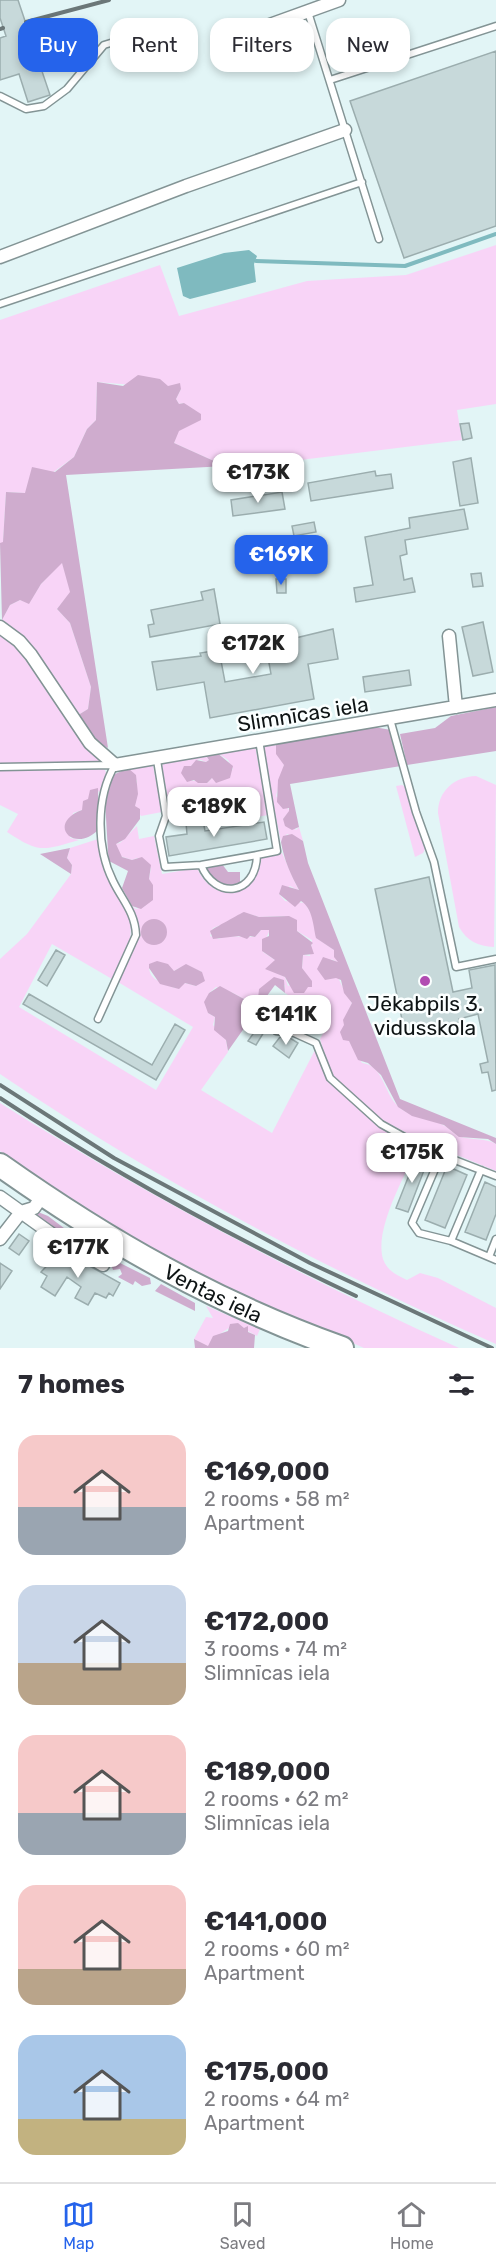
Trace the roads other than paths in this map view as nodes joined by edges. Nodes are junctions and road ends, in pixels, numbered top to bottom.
1 (339, 0) edge
2 (308, 11) junction
3 (289, 18) edge
4 (496, 26) edge
5 (110, 43) edge
6 (330, 80) junction
7 (0, 96) edge
8 (345, 130) junction
9 (362, 182) junction
10 (380, 239) dead end
11 (0, 257) edge
12 (0, 304) edge
13 (0, 627) edge
14 (449, 636) dead end
15 (496, 700) edge
16 (456, 707) junction
17 (390, 719) junction
18 (259, 740) junction
19 (157, 760) junction
20 (115, 765) junction
21 (0, 767) edge
22 (216, 808) dead end
23 (166, 816) junction
24 (256, 855) junction
25 (201, 865) junction
26 (496, 959) edge
27 (98, 1019) dead end
28 (276, 1031) dead end
29 (441, 1155) junction
30 (0, 1165) edge
31 (481, 1170) junction
32 (496, 1176) edge
33 (43, 1195) junction
34 (0, 1197) edge
35 (21, 1212) junction
36 (0, 1239) edge
37 (496, 1239) edge
38 (451, 1241) junction
39 (489, 1257) junction
40 (496, 1260) edge
41 (103, 1265) dead end
42 (342, 1348) edge

1 - 2 street
2 - 3 street
2 - 6 lane
4 - 6 lane
5 - 7 lane
6 - 8 lane
8 - 9 lane
8 - 11 street
9 - 10 lane
9 - 12 lane
13 - 20 street
14 - 16 street
15 - 16 street, Slimnīcas iela
16 - 17 street, Slimnīcas iela
17 - 18 street, Slimnīcas iela
17 - 26 lane
18 - 19 street, Slimnīcas iela
18 - 24 lane
19 - 20 street, Slimnīcas iela
19 - 23 lane
20 - 21 lane
20 - 27 lane
22 - 23 lane
23 - 25 lane
24 - 25 lane
24 - 25 lane
28 - 29 lane
29 - 31 lane
29 - 38 lane
30 - 33 highway, Ventas iela
31 - 32 lane
31 - 38 lane
33 - 35 street
33 - 42 highway, Ventas iela
34 - 35 street
35 - 36 street
35 - 41 street
37 - 39 lane
38 - 39 lane
39 - 40 lane

